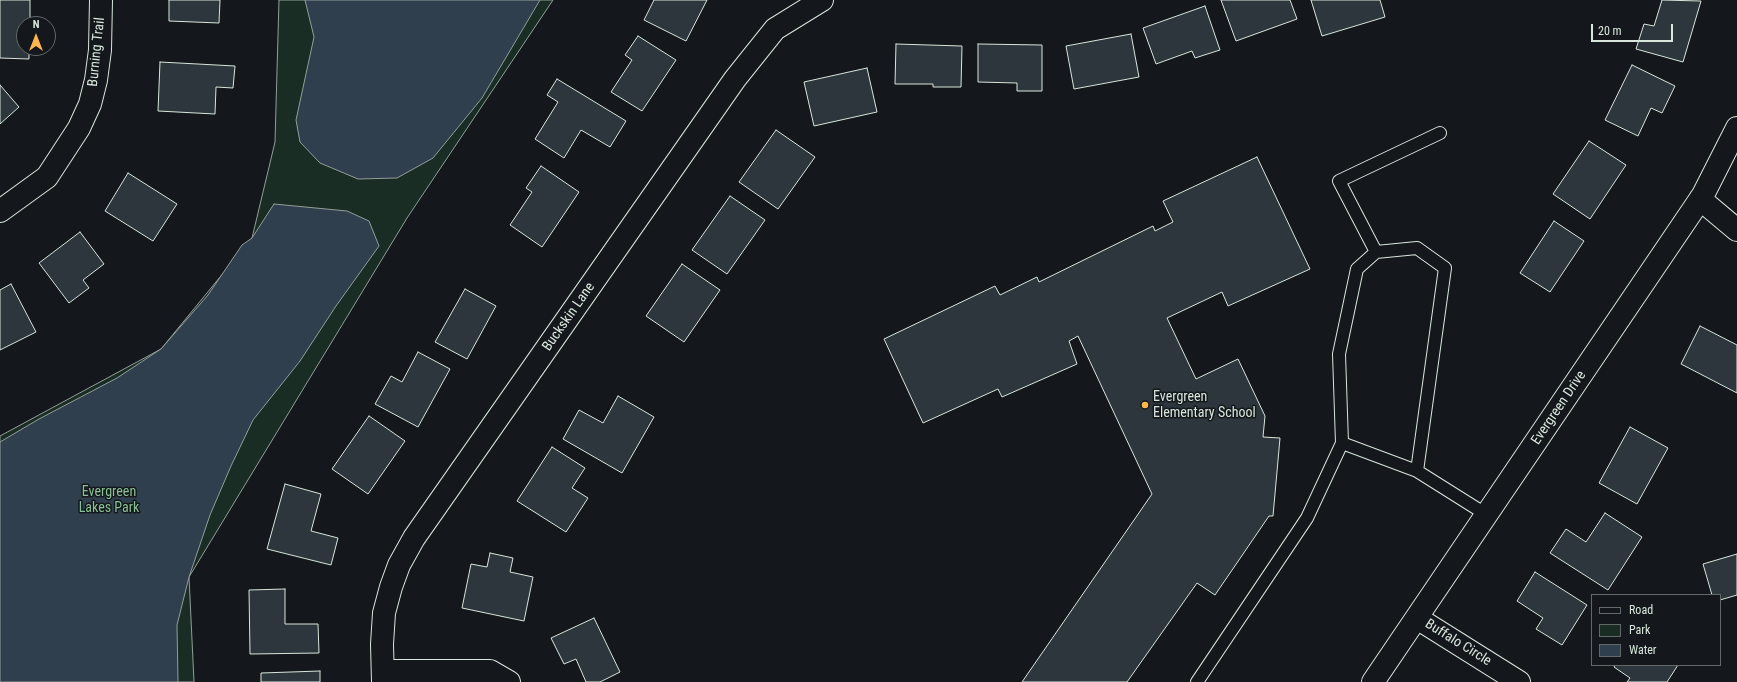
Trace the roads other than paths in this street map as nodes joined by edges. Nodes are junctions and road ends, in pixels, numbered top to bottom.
1 (101, 0) edge
2 (822, 0) edge
3 (1737, 128) edge
4 (1440, 133) dead end
5 (1700, 199) junction
6 (0, 210) edge
7 (1737, 230) edge
8 (1376, 252) junction
9 (1342, 443) junction
10 (1417, 471) junction
11 (1487, 515) junction
12 (1417, 618) junction
13 (383, 676) edge
14 (509, 682) edge
15 (1197, 682) edge
16 (1373, 682) edge
17 (1519, 682) edge

1 - 6 street, Burning Trail
2 - 13 street, Buckskin Lane
3 - 5 street, Evergreen Drive
4 - 8 lane
5 - 7 street
5 - 11 street, Evergreen Drive
8 - 9 lane
8 - 10 lane
9 - 10 lane
9 - 15 lane
10 - 11 lane
11 - 12 street, Evergreen Drive
12 - 16 street, Evergreen Drive
12 - 17 street, Buffalo Circle
13 - 14 street, Buckskin Lane

